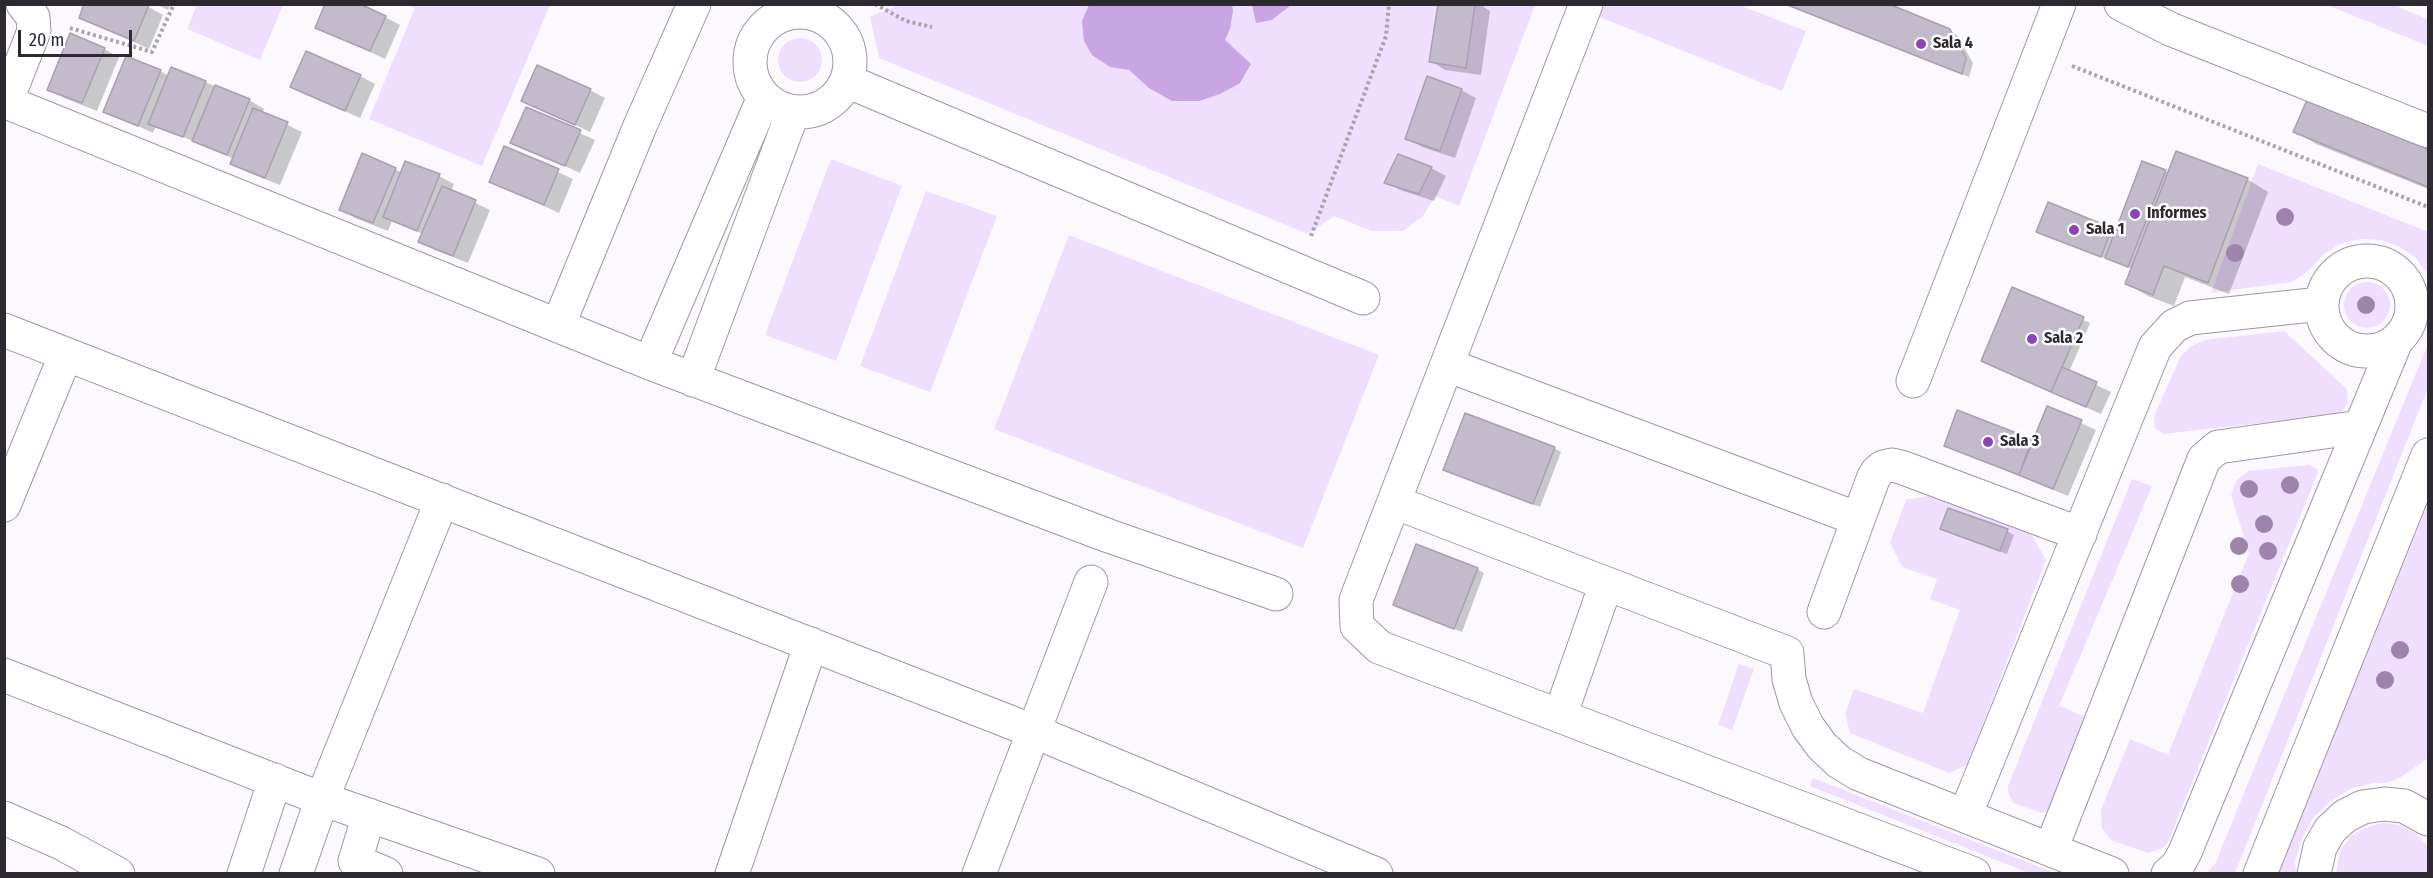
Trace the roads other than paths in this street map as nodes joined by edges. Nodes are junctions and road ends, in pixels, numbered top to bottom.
1 (694, 4) edge
2 (1586, 4) edge
3 (2059, 4) edge
4 (2121, 4) edge
5 (799, 8) edge
6 (28, 11) edge
7 (846, 19) edge
8 (847, 81) junction
9 (764, 97) junction
10 (5, 102) edge
11 (793, 112) junction
12 (2428, 131) edge
13 (1363, 298) dead end
14 (2321, 304) junction
15 (558, 326) junction
16 (4, 330) edge
17 (2396, 341) junction
18 (66, 354) junction
19 (650, 363) junction
20 (1447, 364) junction
21 (693, 380) junction
22 (1913, 381) dead end
23 (2360, 427) junction
24 (2428, 455) edge
25 (442, 500) junction
26 (1394, 502) junction
27 (4, 505) edge
28 (1858, 519) junction
29 (2080, 534) junction
30 (1091, 582) dead end
31 (1606, 584) junction
32 (1276, 594) dead end
33 (1824, 612) dead end
34 (811, 644) junction
35 (4, 675) edge
36 (1560, 716) junction
37 (1033, 731) junction
38 (275, 780) junction
39 (322, 798) junction
40 (2426, 811) edge
41 (369, 814) junction
42 (1965, 816) junction
43 (4, 818) edge
44 (2050, 849) junction
45 (301, 858) edge
46 (355, 861) junction
47 (1344, 867) edge
48 (118, 873) edge
49 (244, 873) edge
50 (386, 873) edge
51 (538, 873) edge
52 (732, 873) edge
53 (979, 873) edge
54 (1376, 873) edge
55 (1974, 873) edge
56 (2112, 873) edge
57 (2168, 873) edge
58 (2260, 873) edge
59 (2314, 873) edge

1 - 15 street
2 - 20 street
3 - 22 street
4 - 12 street
5 - 7 street
5 - 9 street
6 - 10 street
7 - 8 street
8 - 11 street
8 - 13 street
9 - 11 street
9 - 19 street
10 - 15 street
11 - 21 street
14 - 17 street
14 - 17 street
14 - 29 street
15 - 19 street
16 - 18 street
17 - 23 street
18 - 25 street
18 - 27 street
19 - 21 street
20 - 26 street
20 - 28 street
21 - 32 street
23 - 44 street
23 - 57 street
24 - 58 street
25 - 34 street
25 - 39 street
26 - 31 street
26 - 36 street
28 - 29 street
28 - 33 street
29 - 42 street
30 - 37 street
31 - 36 street
31 - 42 street
34 - 37 street
34 - 52 street
35 - 38 street
36 - 55 street
37 - 47 street
37 - 53 street
38 - 39 street
38 - 49 street
39 - 41 street
39 - 45 street
40 - 59 street
41 - 46 street
41 - 51 street
42 - 44 street
43 - 48 street
44 - 56 street
45 - 46 street
46 - 50 street
47 - 54 street

